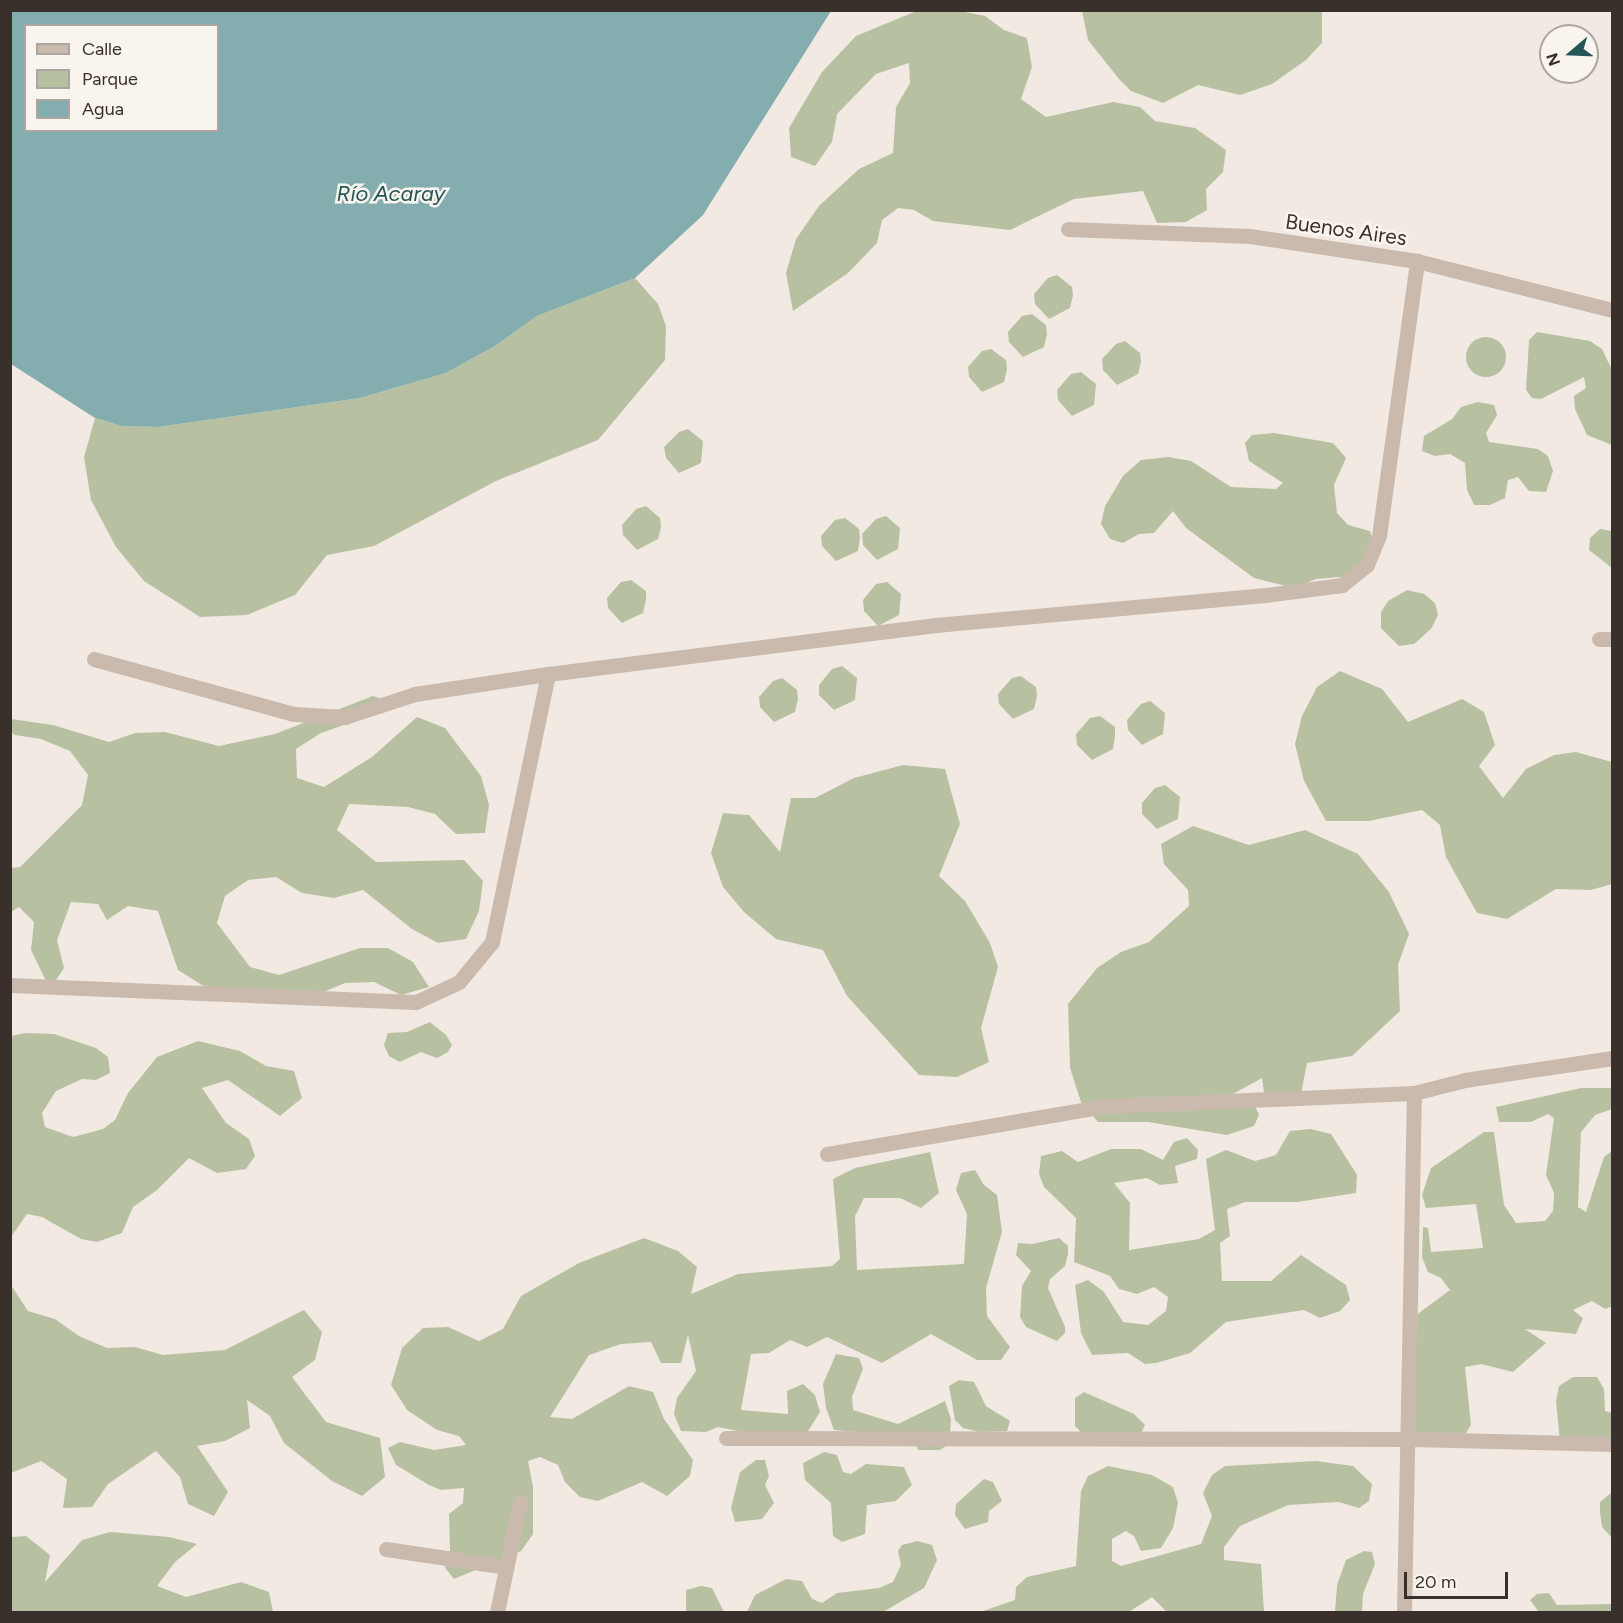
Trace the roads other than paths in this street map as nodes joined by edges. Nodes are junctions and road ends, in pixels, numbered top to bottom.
1 (1068, 229) dead end
2 (1417, 261) junction
3 (1612, 310) edge
4 (94, 659) dead end
5 (548, 674) junction
6 (10, 985) edge
7 (1612, 1058) edge
8 (1414, 1093) junction
9 (827, 1154) dead end
10 (726, 1438) dead end
11 (1410, 1439) junction
12 (1612, 1444) edge
13 (520, 1502) dead end
14 (387, 1549) dead end
15 (507, 1567) junction
16 (497, 1612) edge
17 (1404, 1612) edge

1 - 2 street, Buenos Aires
2 - 3 street, Buenos Aires
2 - 5 street
4 - 5 street
5 - 6 street
7 - 8 street
8 - 9 street
8 - 11 street
10 - 11 street
11 - 12 street
11 - 17 street
13 - 15 street
14 - 15 street
15 - 16 street

